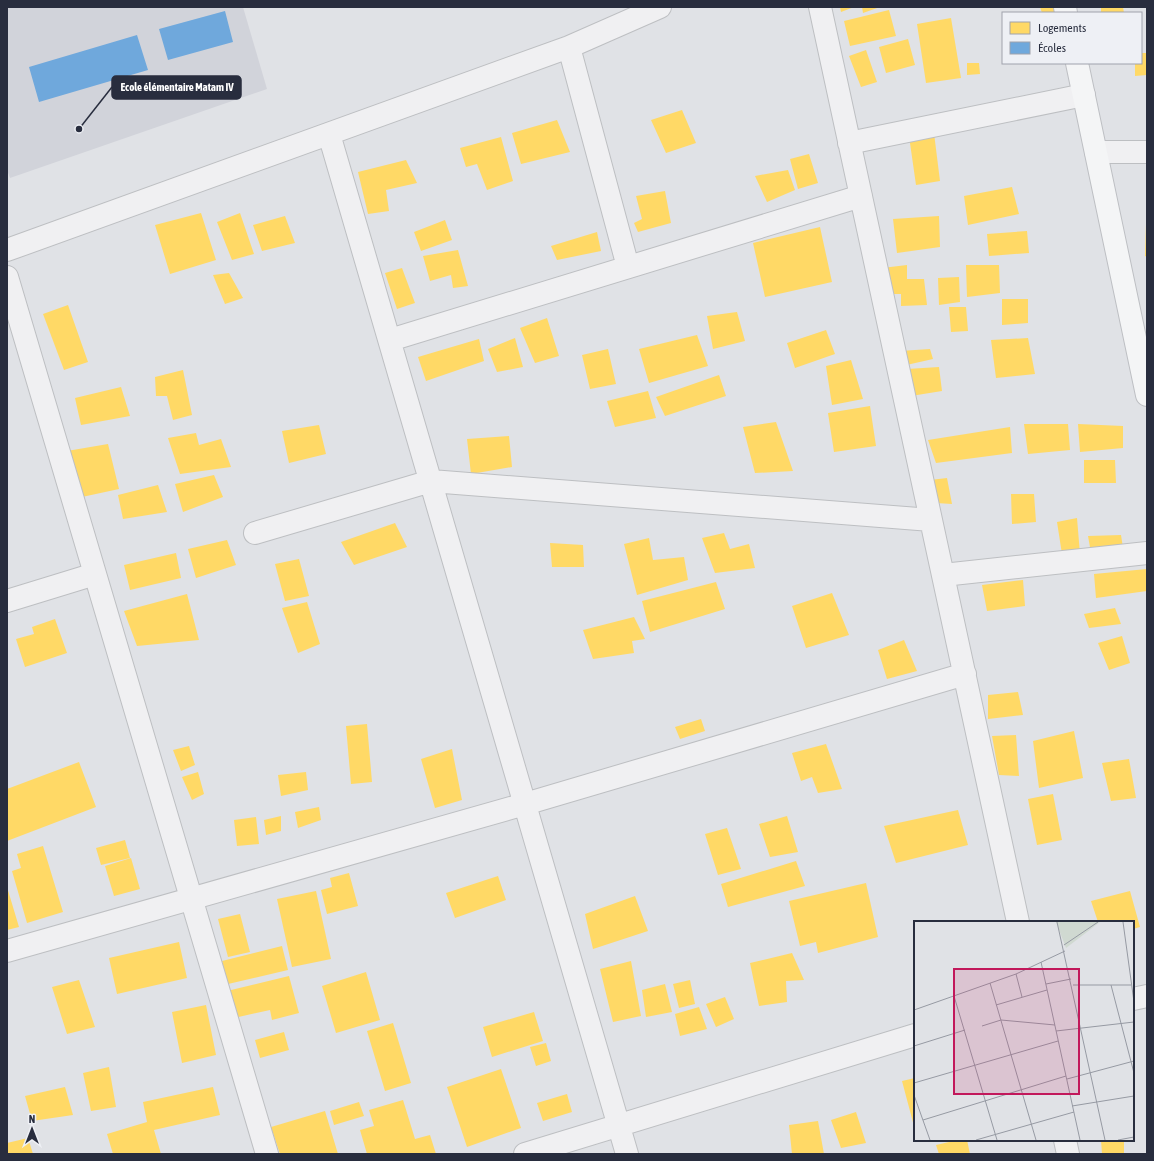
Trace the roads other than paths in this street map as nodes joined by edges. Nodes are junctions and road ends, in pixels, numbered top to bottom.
1 (660, 7) edge
2 (820, 7) edge
3 (569, 47) junction
4 (1077, 64) edge
5 (1084, 95) junction
6 (329, 134) junction
7 (849, 143) junction
8 (1096, 152) junction
9 (1147, 152) edge
10 (861, 196) junction
11 (7, 250) edge
12 (628, 267) junction
13 (7, 277) edge
14 (390, 340) junction
15 (1147, 395) edge
16 (431, 481) junction
17 (931, 520) junction
18 (255, 533) dead end
19 (1147, 553) edge
20 (95, 574) junction
21 (943, 575) junction
22 (7, 601) edge
23 (965, 674) junction
24 (525, 804) junction
25 (191, 899) junction
26 (1018, 921) edge
27 (7, 951) edge
28 (1147, 996) edge
29 (1134, 999) edge
30 (914, 1035) edge
31 (619, 1125) junction
32 (1065, 1141) edge
33 (267, 1154) edge
34 (526, 1154) edge
35 (627, 1154) edge
36 (1068, 1154) edge

1 - 3 street
2 - 7 street
3 - 6 street
3 - 12 street
4 - 5 main road
5 - 7 street
5 - 8 main road
6 - 11 street
6 - 14 street
7 - 10 street
8 - 9 street
8 - 15 main road
10 - 12 street
10 - 17 street
12 - 14 street
13 - 20 street
14 - 16 street
16 - 17 street
16 - 18 street
16 - 24 street
17 - 21 street
19 - 21 street
20 - 22 street
20 - 25 street
21 - 23 street
23 - 24 street
23 - 26 street
24 - 25 street
24 - 31 street
25 - 27 street
25 - 33 street
28 - 29 street
30 - 31 street
31 - 34 street
31 - 35 street
32 - 36 street

